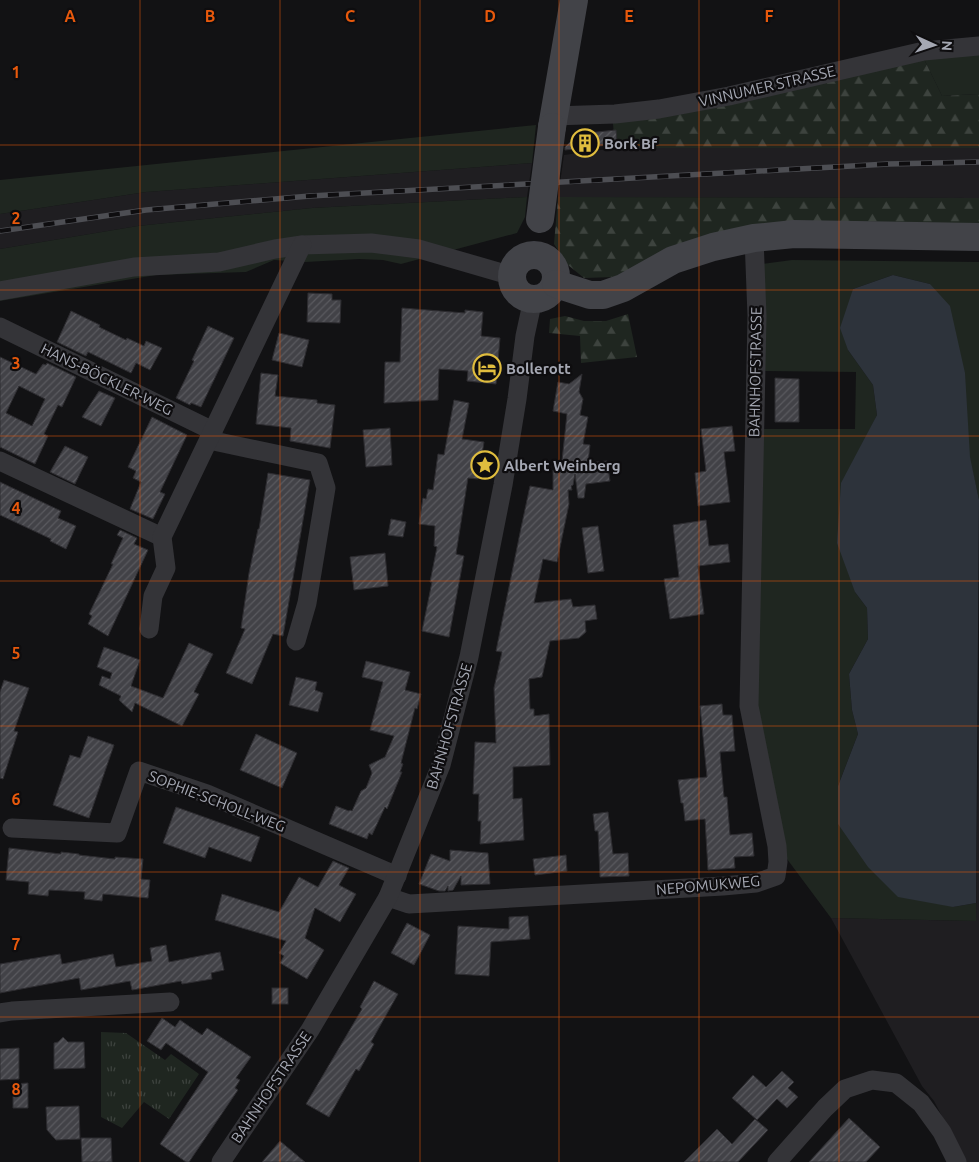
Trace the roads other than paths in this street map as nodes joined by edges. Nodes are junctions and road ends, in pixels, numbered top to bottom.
1 (574, 0) edge
2 (979, 46) edge
3 (553, 122) junction
4 (979, 236) edge
5 (754, 238) junction
6 (302, 245) junction
7 (536, 254) junction
8 (512, 276) junction
9 (556, 284) junction
10 (0, 291) edge
11 (533, 299) junction
12 (0, 327) edge
13 (211, 435) junction
14 (0, 460) edge
15 (753, 506) joint
16 (162, 537) junction
17 (149, 629) dead end
18 (296, 640) dead end
19 (12, 828) dead end
20 (397, 876) junction
21 (388, 897) junction
22 (170, 1002) dead end
23 (0, 1013) edge
24 (228, 1159) edge
25 (777, 1162) edge
26 (957, 1162) edge

1 - 3 street
2 - 3 street, VINNUMER STRASSE
3 - 7 street, bridge
4 - 5 street
5 - 9 street
5 - 15 street, BAHNHOFSTRASSE
6 - 8 street
6 - 10 street
6 - 13 street
7 - 8 street
7 - 9 street
8 - 11 street
9 - 11 street
11 - 20 street, BAHNHOFSTRASSE
12 - 13 street, HANS-BÖCKLER-WEG
13 - 16 street
13 - 18 street, HANS-BÖCKLER-WEG
14 - 16 street
15 - 21 street, NEPOMUKWEG
16 - 17 street
19 - 20 street, SOPHIE-SCHOLL-WEG
20 - 21 street, BAHNHOFSTRASSE
21 - 24 street, BAHNHOFSTRASSE
22 - 23 street
25 - 26 street

